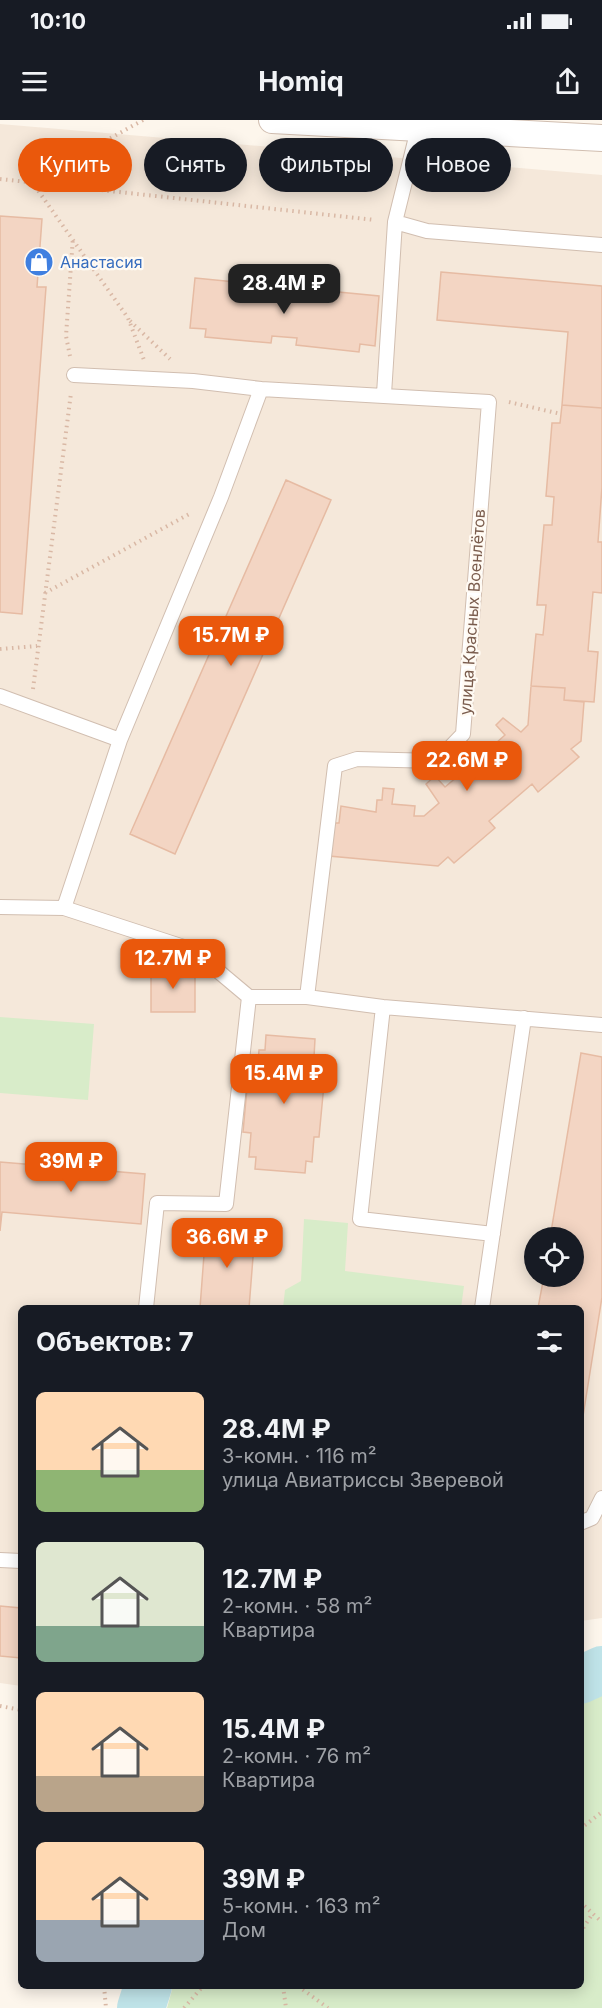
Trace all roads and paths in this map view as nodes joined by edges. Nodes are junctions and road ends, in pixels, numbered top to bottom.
1 (143, 120) edge
2 (272, 120) edge
3 (309, 121) edge
4 (418, 129) junction
5 (111, 138) edge
6 (602, 138) edge
7 (0, 179) edge
8 (18, 181) edge
9 (40, 192) edge
10 (123, 192) edge
11 (395, 222) junction
12 (74, 237) junction
13 (602, 245) edge
14 (128, 318) junction
15 (74, 375) junction
16 (152, 379) junction
17 (193, 381) junction
18 (261, 389) junction
19 (384, 394) junction
20 (489, 402) junction
21 (561, 414) dead end
22 (221, 497) junction
23 (44, 593) junction
24 (37, 646) junction
25 (0, 649) edge
26 (0, 696) edge
27 (31, 709) junction
28 (120, 740) junction
29 (0, 907) edge
30 (64, 908) junction
31 (249, 997) junction
32 (307, 998) junction
33 (383, 1007) junction
34 (524, 1018) junction
35 (602, 1025) edge
36 (493, 1234) junction
37 (147, 1305) edge
38 (482, 1305) edge
39 (602, 1498) edge
40 (584, 1521) edge
41 (0, 1560) edge
42 (18, 1561) edge
43 (0, 1706) edge
44 (18, 1709) edge
45 (602, 1812) edge
46 (584, 1826) edge
47 (584, 1905) edge
48 (593, 1913) junction
49 (602, 1922) edge
50 (584, 1927) edge
51 (104, 1989) edge
52 (200, 1989) edge
53 (283, 1989) edge
54 (302, 1989) edge
55 (106, 2008) edge
56 (184, 2008) edge
57 (286, 2008) edge
58 (328, 2008) edge

1 - 5 path
2 - 3 street
3 - 4 street
4 - 6 street
4 - 11 lane
7 - 8 path
9 - 12 path
10 - 11 path
11 - 13 lane
11 - 19 lane
12 - 14 path
12 - 15 path
14 - 16 path
14 - 17 path
15 - 16 lane
15 - 23 path
16 - 17 lane
17 - 18 lane
18 - 19 lane
18 - 22 lane
19 - 20 lane
20 - 21 path
20 - 32 lane, улица Красных Военлётов
22 - 23 path
22 - 28 lane
23 - 24 path
24 - 25 path
24 - 27 path
26 - 27 lane
27 - 28 lane
28 - 30 lane
29 - 30 lane
30 - 31 lane
31 - 32 lane
31 - 37 lane
32 - 33 lane
33 - 34 lane
33 - 36 lane
34 - 35 lane
34 - 36 lane
36 - 38 lane
39 - 40 lane
41 - 42 lane
43 - 44 path
45 - 46 path
47 - 48 path
48 - 49 path
48 - 50 path
51 - 55 path
52 - 56 path
53 - 57 path
54 - 58 path

